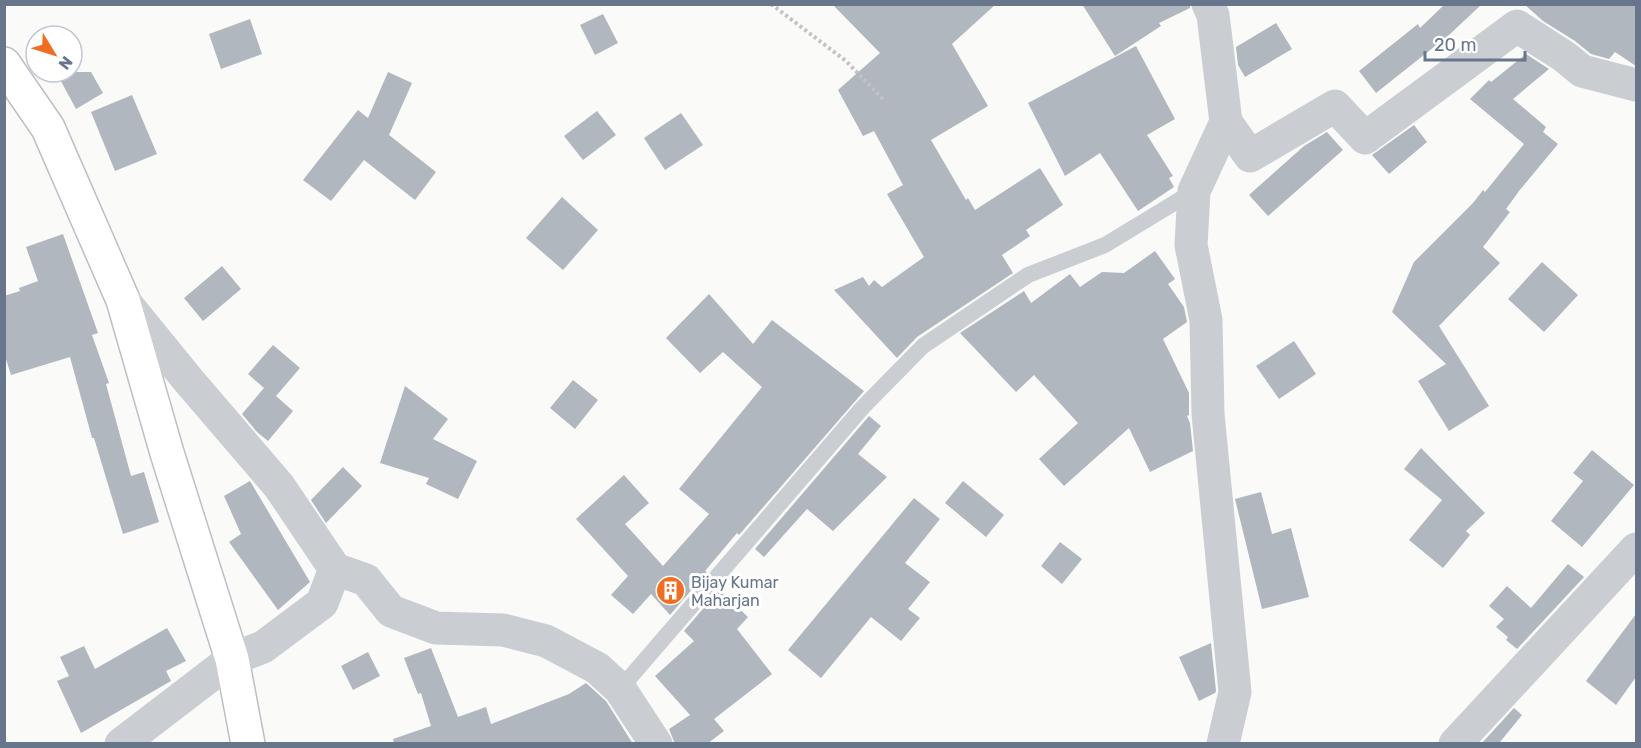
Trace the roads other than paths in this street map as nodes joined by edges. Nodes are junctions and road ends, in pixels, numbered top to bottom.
1 (1209, 4) edge
2 (1510, 15) edge
3 (4, 64) edge
4 (1636, 85) edge
5 (1226, 122) junction
6 (1194, 190) junction
7 (123, 300) junction
8 (1636, 549) edge
9 (335, 569) junction
10 (232, 659) junction
11 (620, 689) junction
12 (121, 744) edge
13 (248, 744) edge
14 (656, 744) edge
15 (1223, 744) edge
16 (1455, 744) edge

1 - 5 street
2 - 4 street
2 - 5 street
3 - 7 main road
5 - 6 street
6 - 11 lane
6 - 15 street
7 - 9 street
7 - 10 main road
8 - 16 street
9 - 10 street
9 - 11 street
10 - 12 street
10 - 13 main road
11 - 14 street

